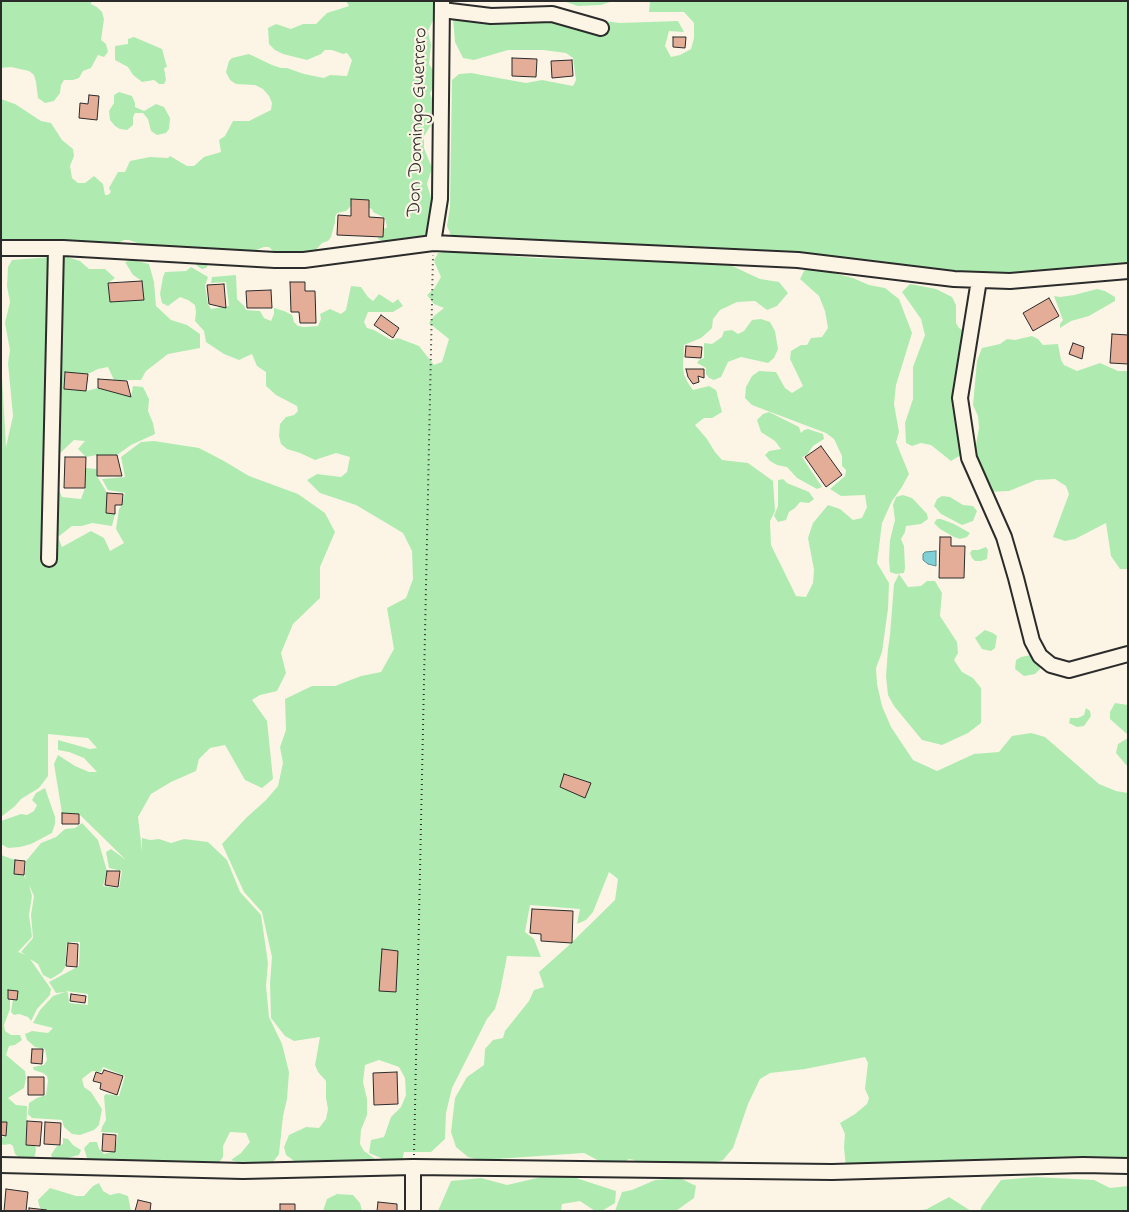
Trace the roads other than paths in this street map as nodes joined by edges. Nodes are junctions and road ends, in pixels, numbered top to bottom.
1 (442, 6) edge
2 (601, 28) dead end
3 (433, 243) junction
4 (1, 248) edge
5 (56, 248) junction
6 (1128, 271) edge
7 (979, 280) junction
8 (49, 559) dead end
9 (1128, 654) edge
10 (1, 1165) edge
11 (1128, 1166) edge
12 (413, 1167) junction
13 (413, 1211) edge

1 - 2 street
1 - 3 street, Don Domingo Guerrero
3 - 5 street
3 - 7 street
4 - 5 street
5 - 8 street
6 - 7 street
7 - 9 street
10 - 12 street
11 - 12 street
12 - 13 street

